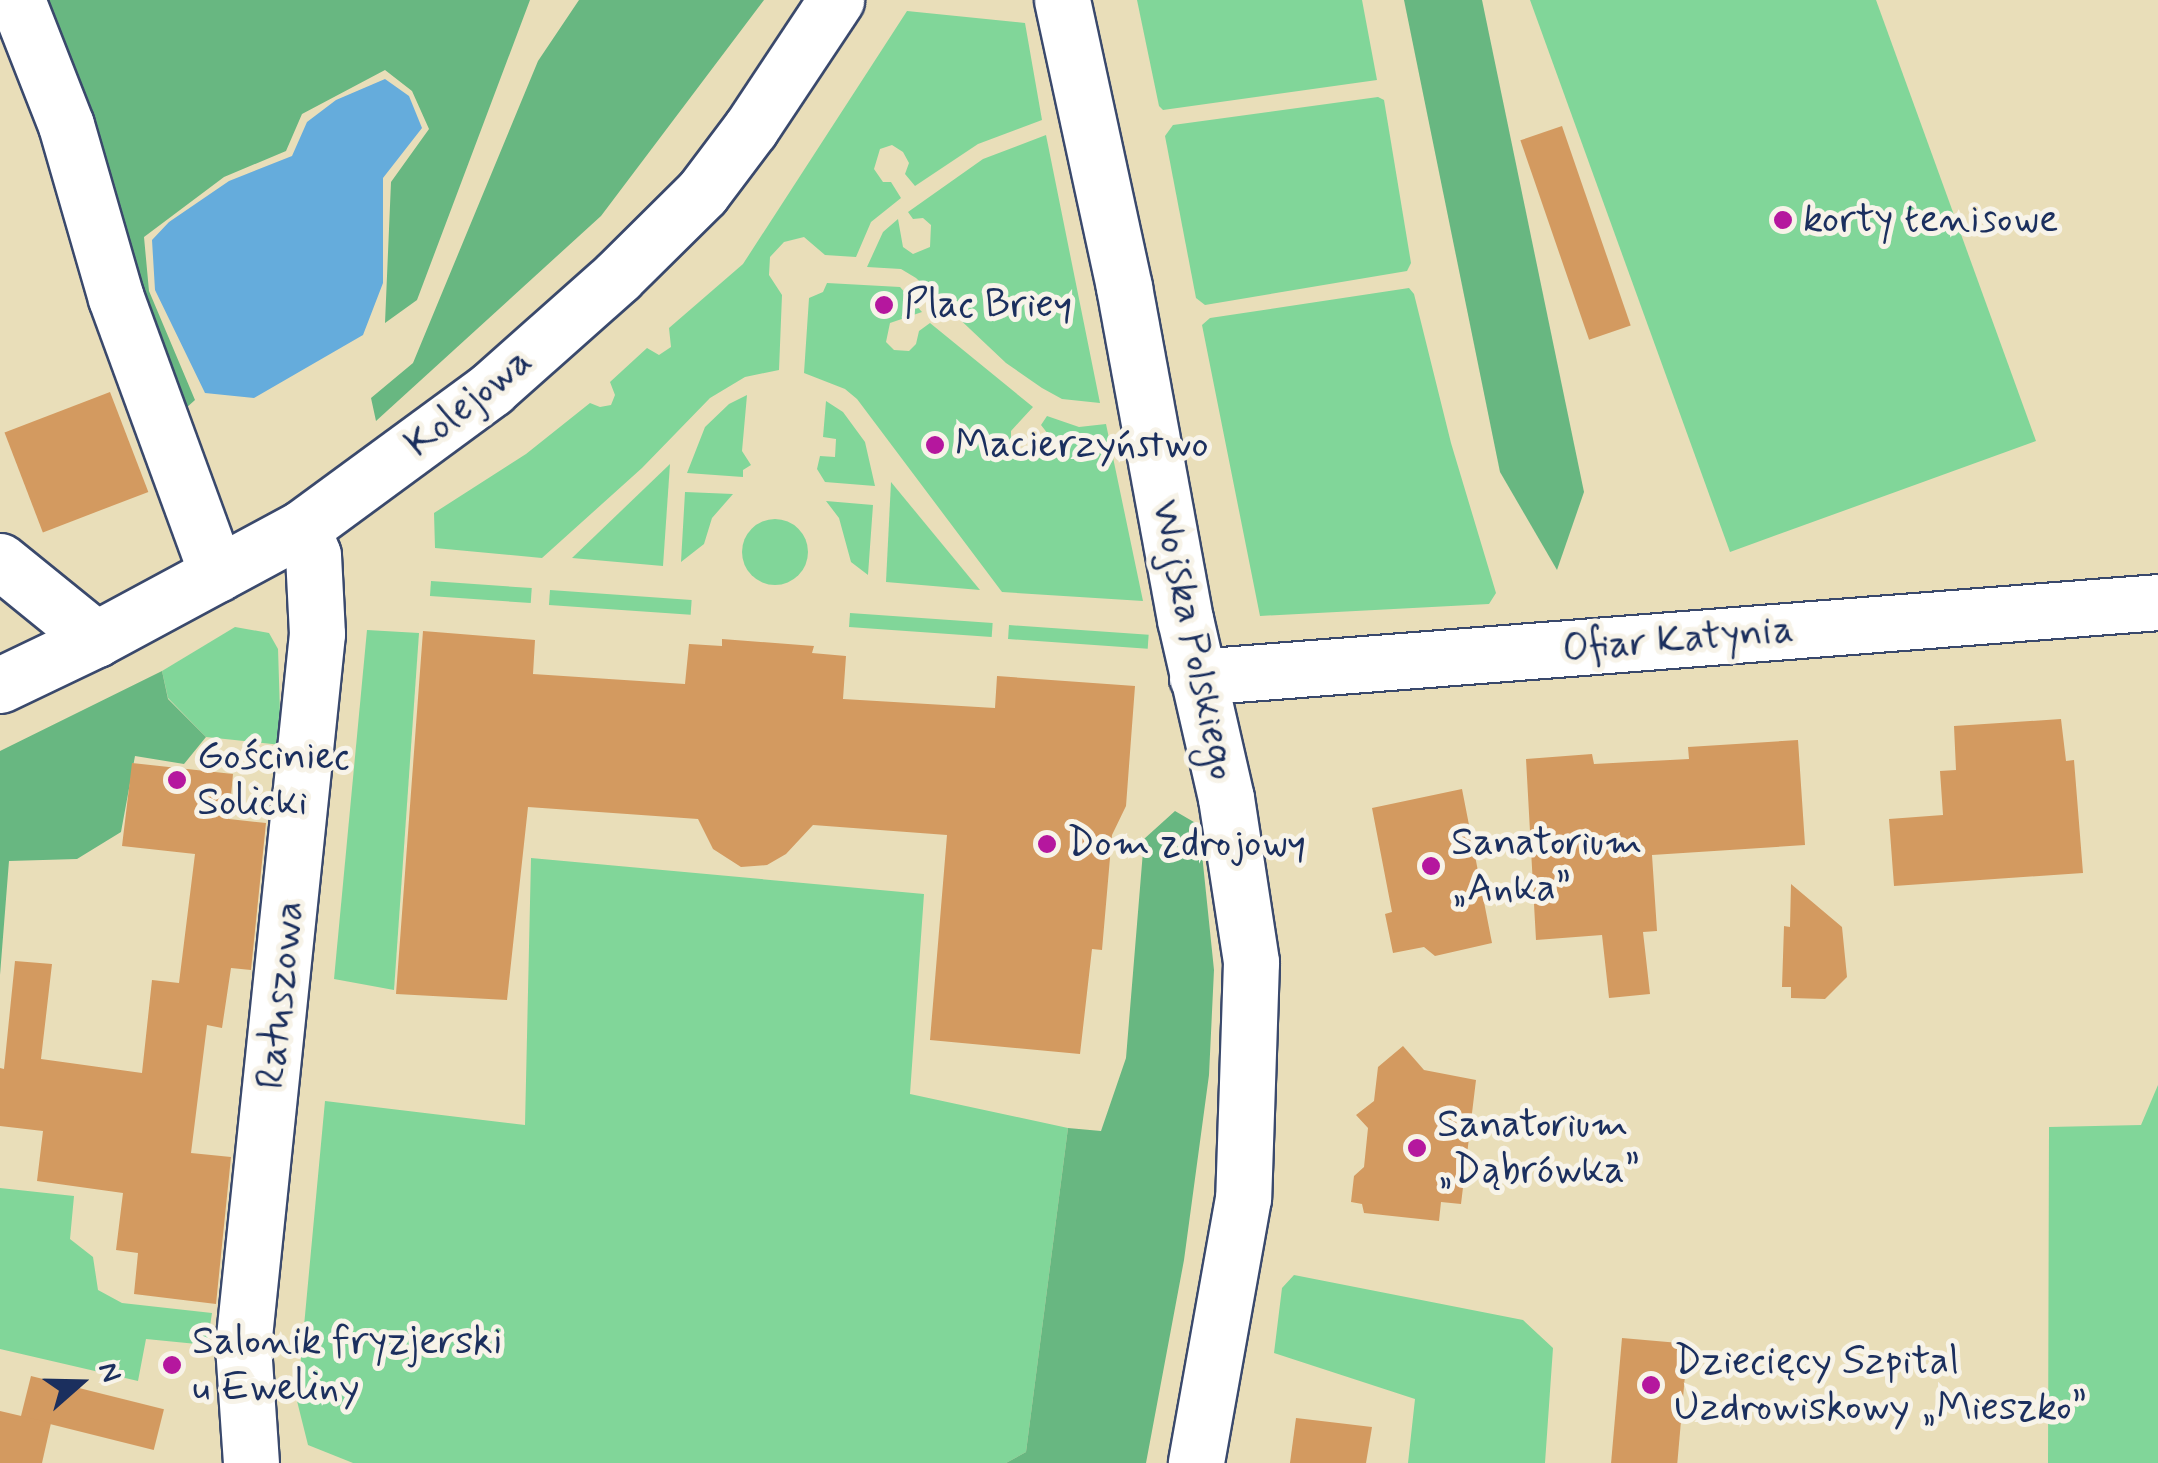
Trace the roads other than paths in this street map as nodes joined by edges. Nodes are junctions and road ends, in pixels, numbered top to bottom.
1 (17, 0) edge
2 (836, 0) edge
3 (1062, 0) edge
4 (302, 528) junction
5 (0, 561) edge
6 (217, 574) junction
7 (2158, 602) edge
8 (96, 640) junction
9 (1197, 677) junction
10 (0, 685) edge
11 (251, 1463) edge
12 (1196, 1463) edge

1 - 6 street
2 - 4 street, Kolejowa
3 - 9 street, Wojska Polskiego
4 - 6 street, Kolejowa
4 - 11 street, Ratuszowa
5 - 8 street
6 - 8 street, Kolejowa
7 - 9 street, Ofiar Katynia
8 - 10 street, Kolejowa
9 - 12 street, Wojska Polskiego

